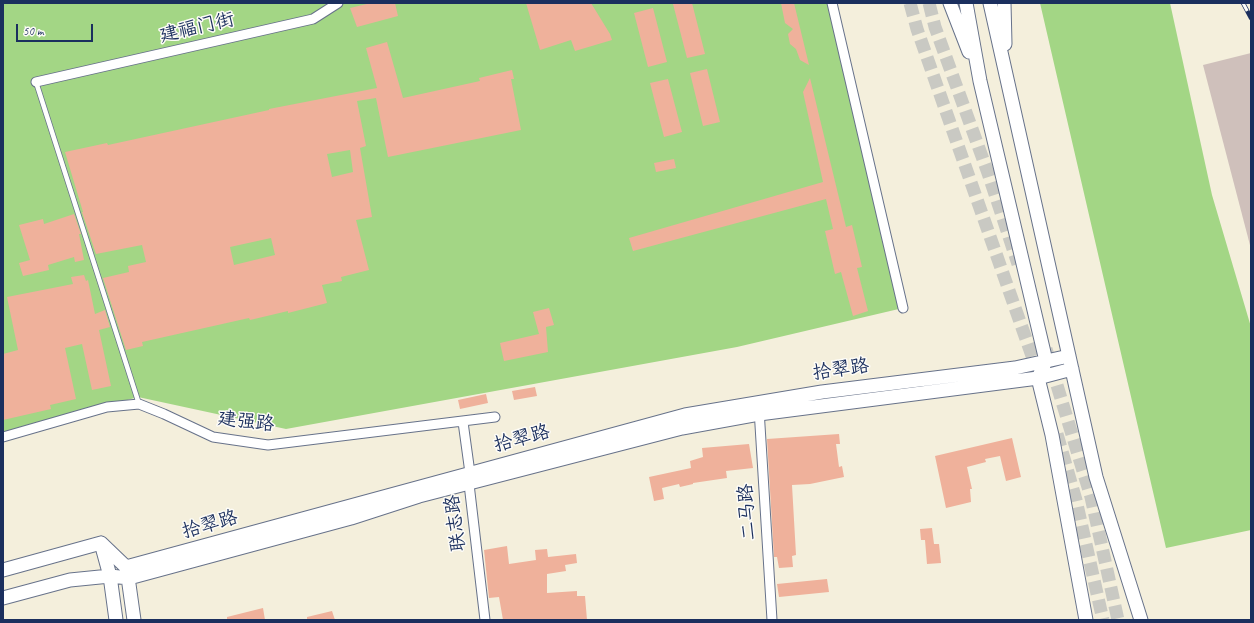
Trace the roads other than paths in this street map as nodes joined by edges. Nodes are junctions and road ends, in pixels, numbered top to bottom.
1 (338, 3) edge
2 (832, 3) edge
3 (950, 3) edge
4 (966, 3) edge
5 (990, 3) edge
6 (1004, 3) edge
7 (1006, 70) junction
8 (980, 81) junction
9 (36, 82) joint
10 (903, 308) dead end
11 (1069, 356) junction
12 (1046, 361) junction
13 (1072, 369) junction
14 (1038, 378) junction
15 (139, 404) junction
16 (759, 408) junction
17 (495, 417) dead end
18 (463, 422) junction
19 (3, 437) edge
20 (469, 479) junction
21 (101, 543) junction
22 (3, 570) edge
23 (128, 572) junction
24 (110, 576) junction
25 (3, 598) edge
26 (116, 620) edge
27 (134, 620) edge
28 (485, 620) edge
29 (772, 620) edge
30 (1086, 620) edge
31 (1141, 620) edge

1 - 9 street, 建福门街
2 - 10 street
3 - 8 main road
4 - 8 main road
5 - 7 main road
6 - 7 main road
7 - 11 main road
8 - 12 main road
9 - 15 lane
11 - 12 main road, 拾翠路
11 - 13 main road
12 - 14 main road
12 - 16 main road, 拾翠路
13 - 14 main road, 拾翠路
13 - 31 main road
14 - 16 main road, 拾翠路
14 - 30 main road
15 - 18 street, 建强路
15 - 19 street, 建强路
16 - 20 main road, 拾翠路
16 - 29 street, 二马路
17 - 18 street, 建强路
18 - 20 street, 联志路
20 - 23 main road, 拾翠路
20 - 28 street, 联志路
21 - 22 main road
21 - 23 main road
21 - 24 main road
23 - 24 main road, 拾翠路
23 - 27 main road
24 - 25 main road, 拾翠路
24 - 26 main road

